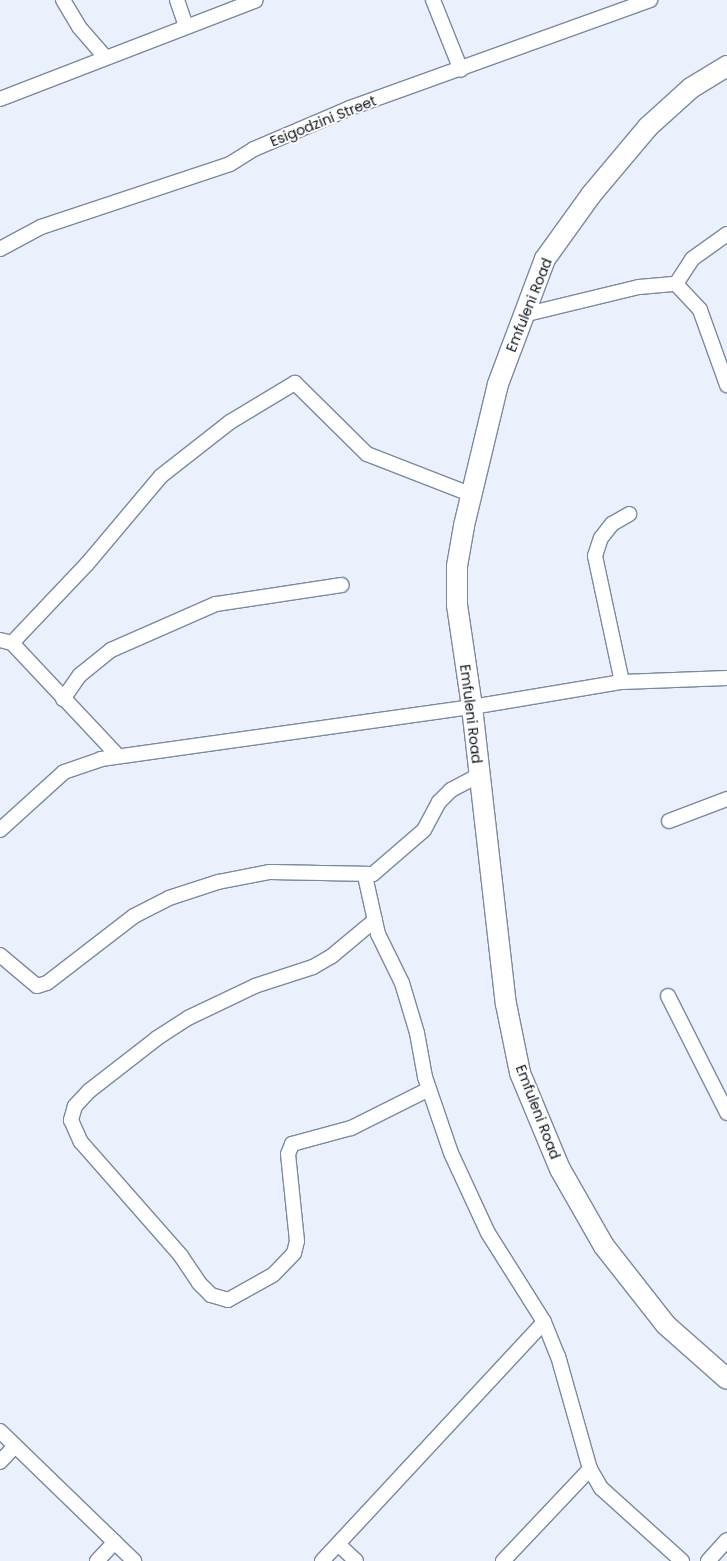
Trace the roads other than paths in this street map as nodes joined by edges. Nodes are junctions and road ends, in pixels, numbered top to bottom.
1 (63, 0) edge
2 (177, 0) edge
3 (256, 0) edge
4 (433, 0) edge
5 (650, 0) edge
6 (186, 26) junction
7 (105, 57) junction
8 (727, 66) edge
9 (461, 70) junction
10 (0, 99) edge
11 (727, 234) edge
12 (0, 249) edge
13 (676, 284) junction
14 (523, 315) junction
15 (727, 384) edge
16 (472, 495) junction
17 (629, 514) dead end
18 (342, 585) dead end
19 (6, 641) edge
20 (727, 678) edge
21 (622, 682) junction
22 (63, 699) junction
23 (472, 707) junction
24 (118, 756) junction
25 (479, 775) junction
26 (727, 799) edge
27 (670, 820) dead end
28 (0, 830) edge
29 (365, 876) junction
30 (374, 920) junction
31 (0, 955) edge
32 (668, 996) dead end
33 (429, 1090) junction
34 (727, 1113) edge
35 (544, 1322) junction
36 (727, 1379) edge
37 (0, 1431) edge
38 (15, 1446) junction
39 (0, 1462) edge
40 (590, 1469) junction
41 (727, 1540) edge
42 (115, 1542) junction
43 (339, 1544) junction
44 (97, 1561) edge
45 (134, 1561) edge
46 (322, 1561) edge
47 (356, 1561) edge
48 (503, 1561) edge
49 (682, 1561) edge
50 (708, 1561) edge

1 - 7 street
2 - 6 street
3 - 6 street
4 - 9 street
5 - 9 street, Esigodzini Street
6 - 7 street
7 - 10 street
8 - 14 street, Emfuleni Road
9 - 12 street, Esigodzini Street
11 - 13 street
13 - 14 street
13 - 15 street
14 - 16 street, Emfuleni Road
16 - 19 street
16 - 23 street, Emfuleni Road
17 - 21 street
18 - 22 street
19 - 22 street
20 - 21 street
21 - 23 street
22 - 24 street
23 - 24 street
23 - 25 street, Emfuleni Road
24 - 28 street
25 - 29 street
25 - 36 street, Emfuleni Road
26 - 27 street
29 - 30 street
29 - 31 street
30 - 33 street
30 - 33 street
32 - 34 street
33 - 35 street
35 - 40 street
35 - 43 street
37 - 38 street
38 - 39 street
38 - 42 street
40 - 48 street
40 - 49 street
41 - 50 street
42 - 44 street
42 - 45 street
43 - 46 street
43 - 47 street

